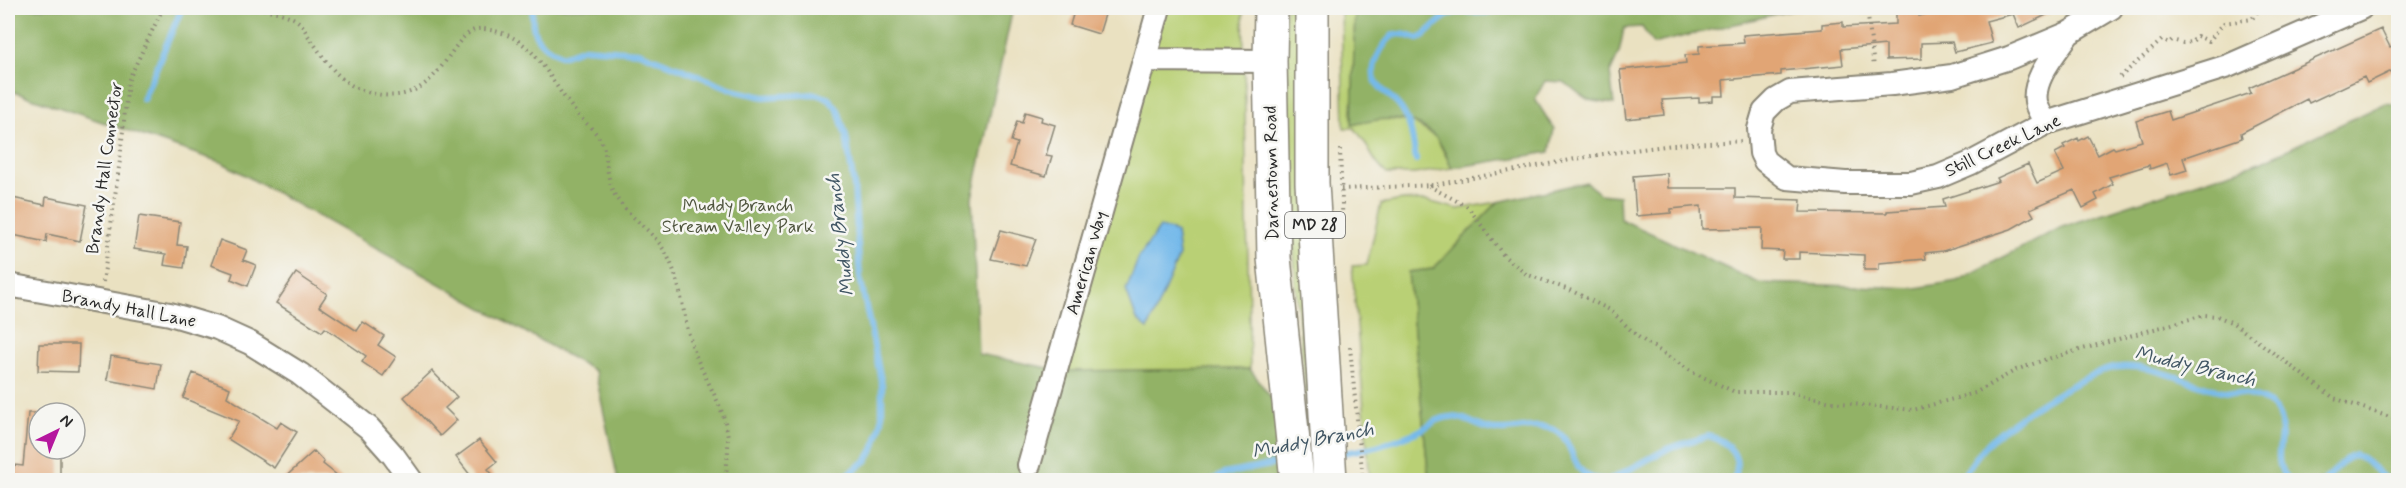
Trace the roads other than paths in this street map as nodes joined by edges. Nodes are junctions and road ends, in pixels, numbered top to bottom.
1 (1159, 8) edge
2 (1271, 8) edge
3 (1312, 8) edge
4 (2111, 8) edge
5 (2361, 8) edge
6 (2068, 33) junction
7 (1145, 60) junction
8 (1270, 61) junction
9 (2046, 123) junction
10 (8, 285) edge
11 (1029, 465) dead end
12 (1297, 478) edge
13 (1329, 478) edge
14 (411, 480) edge

1 - 7 street, American Way
2 - 8 main road, Darnestown Road / MD 28
3 - 13 main road, MD 28
4 - 6 street
5 - 9 street, Still Creek Lane
6 - 9 street
6 - 9 street, Still Creek Lane
7 - 8 street
7 - 11 street, American Way
8 - 12 main road, Darnestown Road / MD 28
10 - 14 street, Brandy Hall Lane

